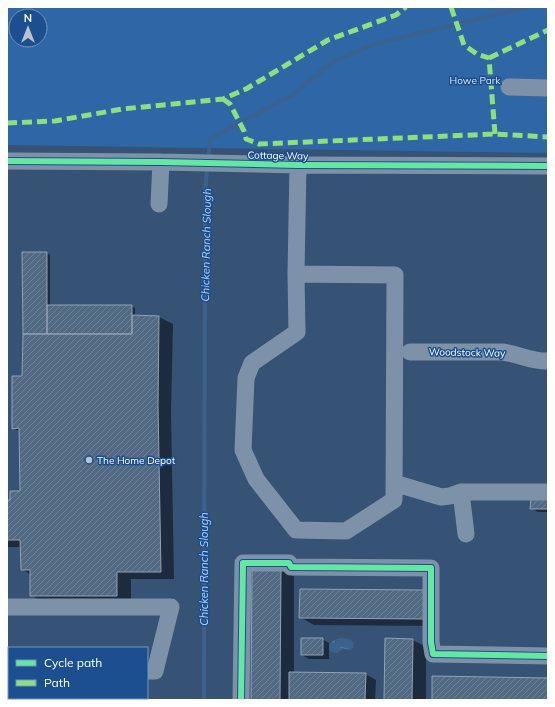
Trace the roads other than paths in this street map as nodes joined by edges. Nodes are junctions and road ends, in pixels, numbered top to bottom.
1 (509, 87) dead end
2 (548, 88) edge
3 (7, 161) edge
4 (161, 162) junction
5 (298, 165) junction
6 (548, 166) edge
7 (159, 204) dead end
8 (296, 274) junction
9 (410, 352) dead end
10 (548, 361) edge
11 (394, 483) junction
12 (461, 492) junction
13 (548, 492) edge
14 (466, 534) dead end
15 (7, 607) edge
16 (548, 656) edge
17 (148, 671) edge
18 (241, 700) edge

1 - 2 street
3 - 4 street, Cottage Way
4 - 5 street, Cottage Way
4 - 7 street
5 - 6 street, Cottage Way
5 - 8 street
8 - 11 street
8 - 11 street
9 - 10 street, Woodstock Way
11 - 12 street
12 - 13 street
12 - 14 street
15 - 17 street
16 - 18 street

